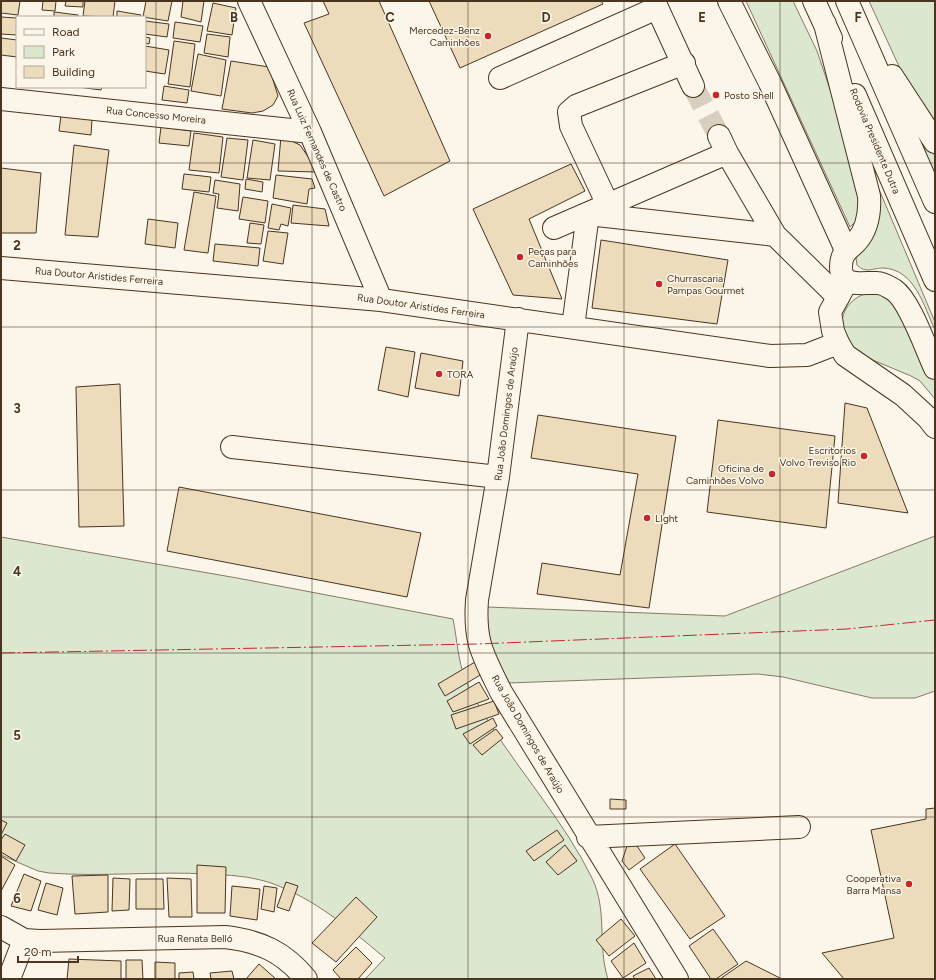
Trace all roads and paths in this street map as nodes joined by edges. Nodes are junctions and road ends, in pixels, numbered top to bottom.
1 (249, 1) edge
2 (729, 1) edge
3 (814, 1) edge
4 (847, 1) edge
5 (655, 4) edge
6 (825, 24) junction
7 (862, 32) junction
8 (684, 63) junction
9 (500, 78) dead end
10 (693, 86) tunnel mouth
11 (1, 98) edge
12 (310, 132) junction
13 (935, 142) edge
14 (935, 202) edge
15 (608, 205) junction
16 (588, 214) junction
17 (554, 228) dead end
18 (775, 235) junction
19 (846, 250) junction
20 (1, 268) edge
21 (935, 280) edge
22 (842, 288) junction
23 (381, 300) junction
24 (518, 319) junction
25 (573, 327) junction
26 (838, 343) junction
27 (935, 368) edge
28 (935, 427) edge
29 (232, 447) dead end
30 (498, 477) junction
31 (799, 827) dead end
32 (588, 837) junction
33 (1, 927) edge
34 (24, 940) junction
35 (9, 979) edge
36 (306, 979) edge
37 (677, 979) edge

1 - 12 main road, Rua Luiz Fernandes de Castro
2 - 19 main road
3 - 6 main road, Rodovia Presidente Dutra
4 - 7 main road
5 - 8 main road
5 - 9 main road
6 - 19 main road
6 - 21 main road, Rodovia Presidente Dutra
7 - 13 main road
7 - 14 main road
8 - 10 main road
8 - 15 main road
11 - 12 main road, Rua Concesso Moreira
12 - 23 main road, Rua Luiz Fernandes de Castro
15 - 16 main road
15 - 18 main road
16 - 17 main road
16 - 18 main road
16 - 25 main road
18 - 22 main road
19 - 22 main road
20 - 23 main road, Rua Doutor Aristides Ferreira
22 - 26 main road
22 - 27 main road
23 - 24 main road, Rua Doutor Aristides Ferreira
24 - 25 main road, Rua Doutor Aristides Ferreira
24 - 30 main road, Rua João Domingos de Araújo
25 - 26 main road, Rua Doutor Aristides Ferreira
26 - 28 main road
29 - 30 main road
30 - 32 main road, Rua João Domingos de Araújo
31 - 32 main road
32 - 37 main road, Rua João Domingos de Araújo
33 - 34 main road, Rua Renata Belló
34 - 35 main road
34 - 36 main road, Rua Renata Belló

